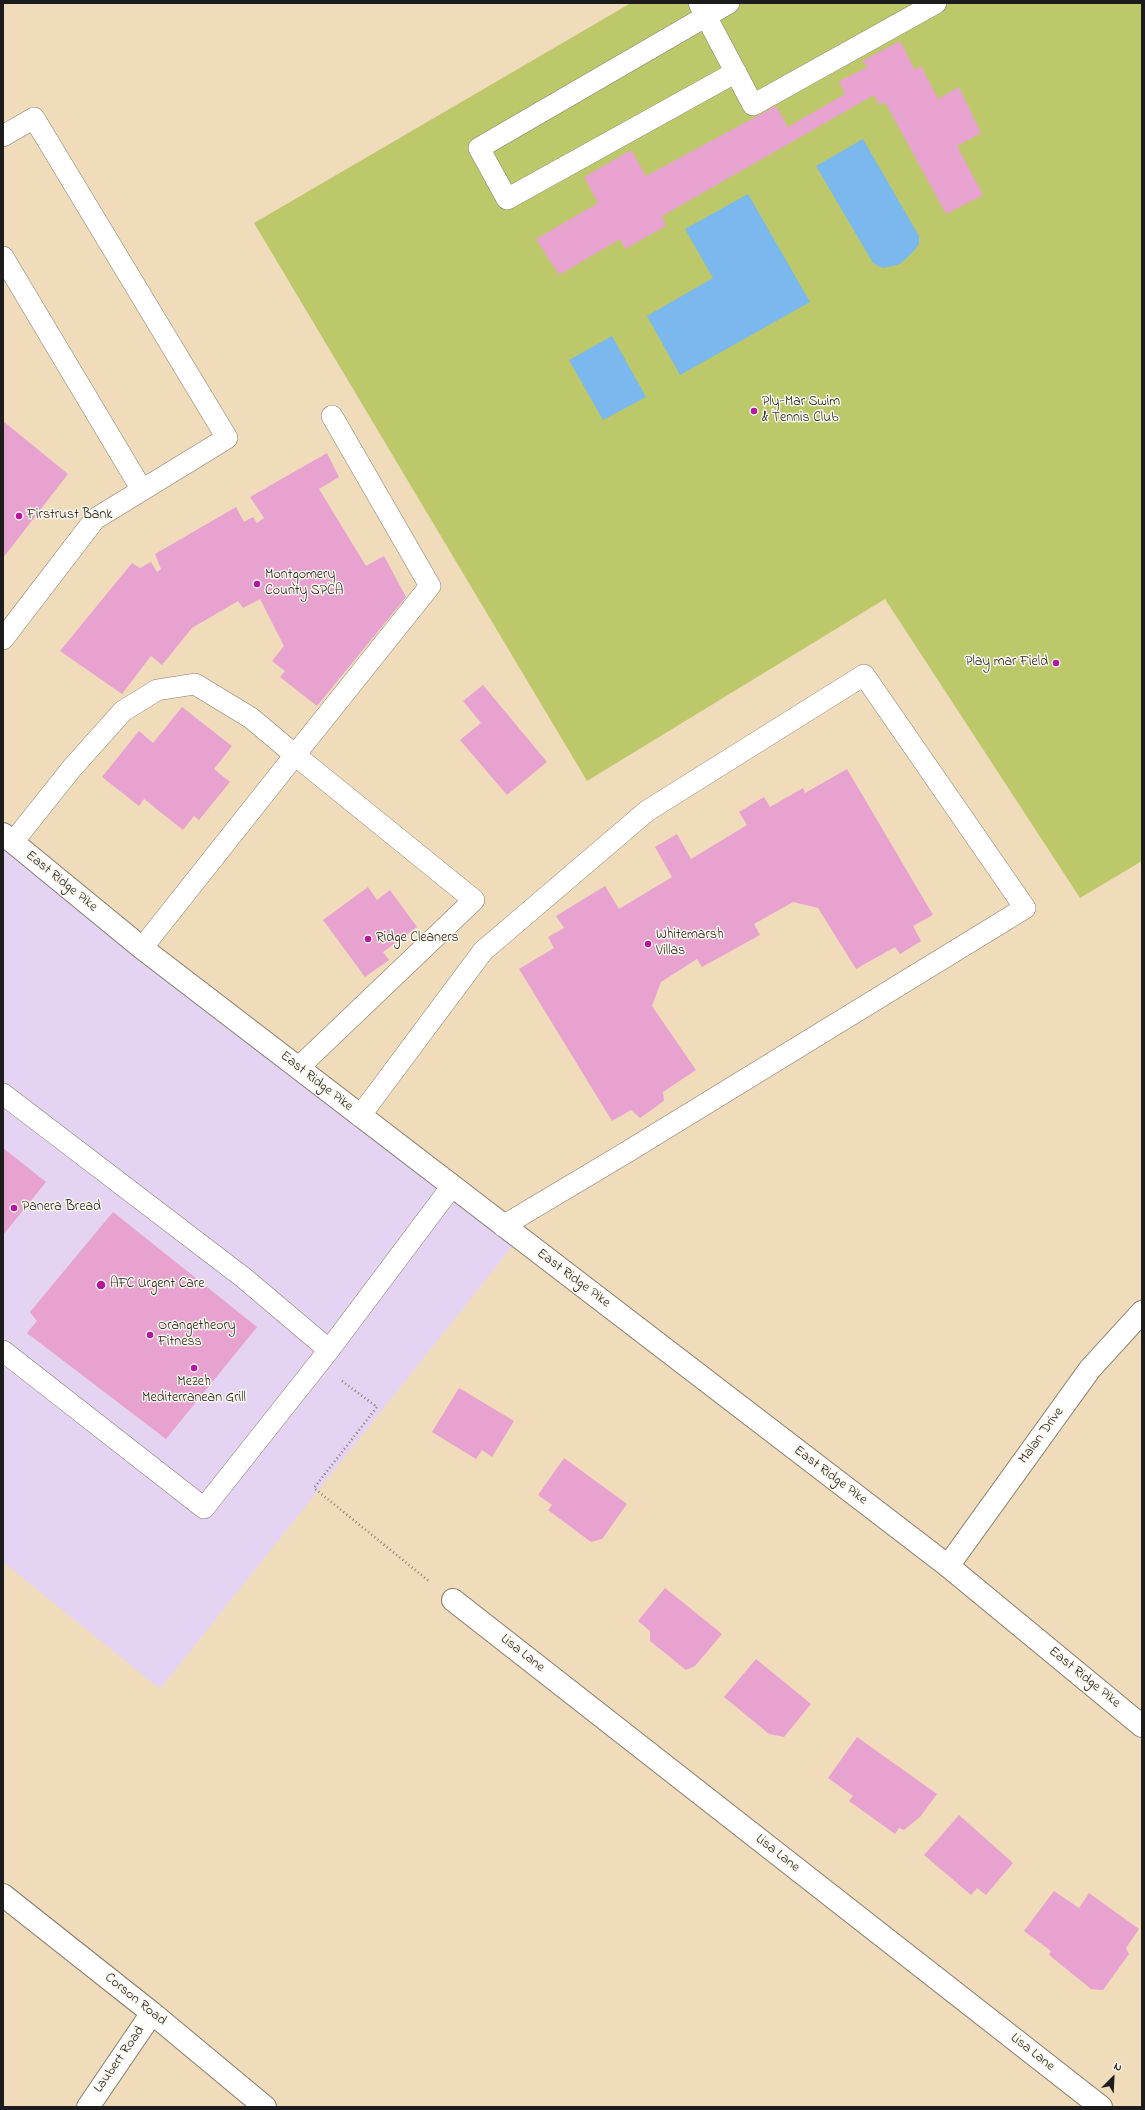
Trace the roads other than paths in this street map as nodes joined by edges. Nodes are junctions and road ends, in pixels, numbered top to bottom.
1 (729, 3) edge
2 (936, 3) edge
3 (703, 9) edge
4 (736, 72) junction
5 (3, 136) edge
6 (3, 257) edge
7 (332, 416) dead end
8 (142, 490) junction
9 (3, 639) edge
10 (295, 755) junction
11 (8, 838) edge
12 (142, 948) junction
13 (298, 1068) junction
14 (3, 1094) edge
15 (360, 1116) junction
16 (452, 1186) junction
17 (504, 1226) junction
18 (1142, 1312) edge
19 (3, 1351) edge
20 (323, 1357) junction
21 (948, 1566) junction
22 (453, 1600) road end
23 (1142, 1726) edge
24 (3, 1895) edge
25 (152, 2013) junction
26 (88, 2107) edge
27 (265, 2107) edge
28 (1101, 2107) edge

1 - 3 lane
2 - 4 lane
3 - 4 lane
3 - 4 lane
5 - 8 lane
6 - 8 lane
7 - 10 lane
8 - 9 lane
10 - 11 lane
10 - 12 lane
10 - 13 lane
11 - 12 street, East Ridge Pike
12 - 13 street, East Ridge Pike
13 - 15 street, East Ridge Pike
14 - 20 lane
15 - 16 street, East Ridge Pike
15 - 17 lane
16 - 17 street, East Ridge Pike
16 - 20 lane
17 - 21 street, East Ridge Pike
18 - 21 street, Malan Drive
19 - 20 lane
21 - 23 street, East Ridge Pike
22 - 28 street, Lisa Lane
24 - 25 street, Corson Road
25 - 26 street, Laubert Road
25 - 27 street, Corson Road

